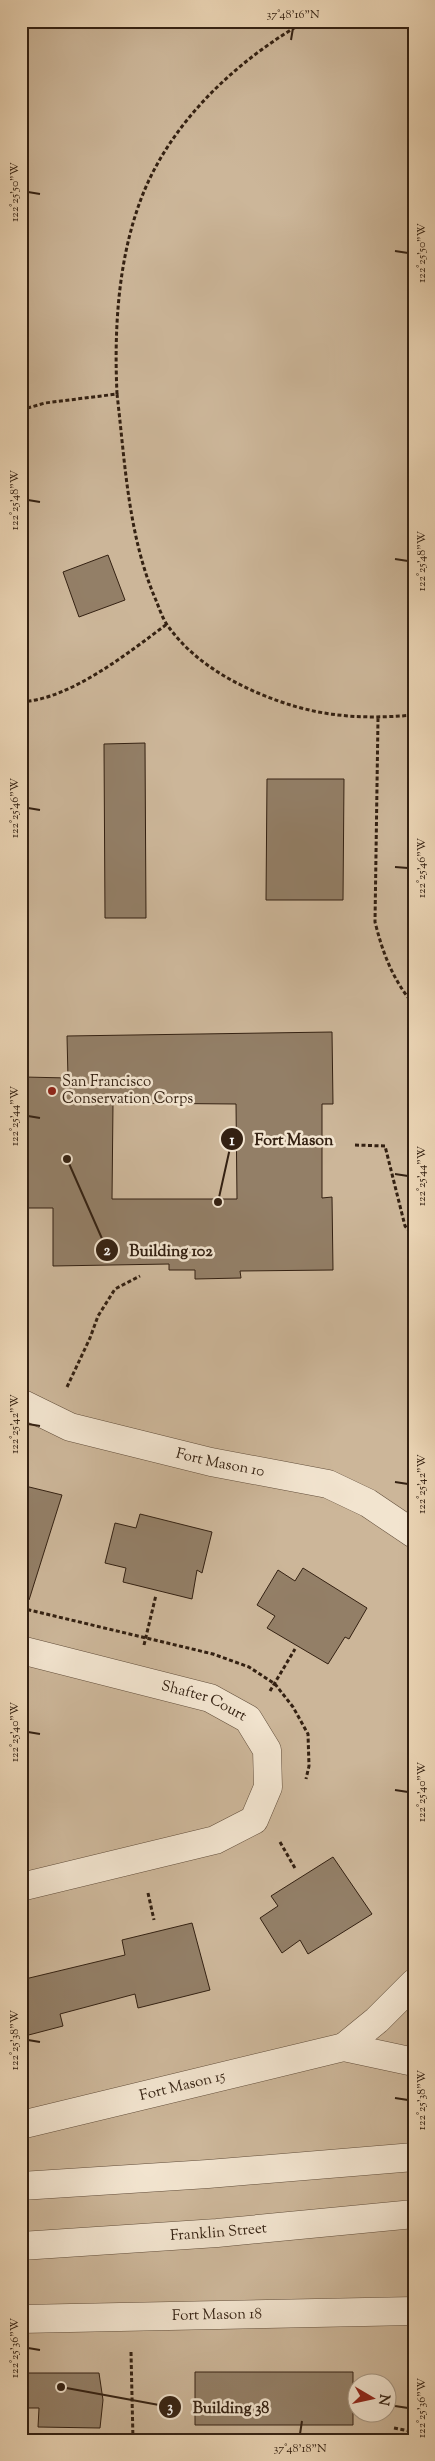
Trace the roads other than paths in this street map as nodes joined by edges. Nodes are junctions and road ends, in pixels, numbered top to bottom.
1 (21, 1403) edge
2 (414, 1534) edge
3 (21, 1650) edge
4 (21, 1887) edge
5 (414, 1984) edge
6 (344, 2047) junction
7 (414, 2062) edge
8 (21, 2124) edge
9 (414, 2157) edge
10 (21, 2186) edge
11 (414, 2214) edge
12 (21, 2246) edge
13 (414, 2311) edge
14 (21, 2319) edge

1 - 2 street, Fort Mason 10
3 - 4 street, Shafter Court
5 - 6 street
6 - 7 street
6 - 8 street, Fort Mason 15
9 - 10 street
11 - 12 street, Franklin Street
13 - 14 street, Fort Mason 18

